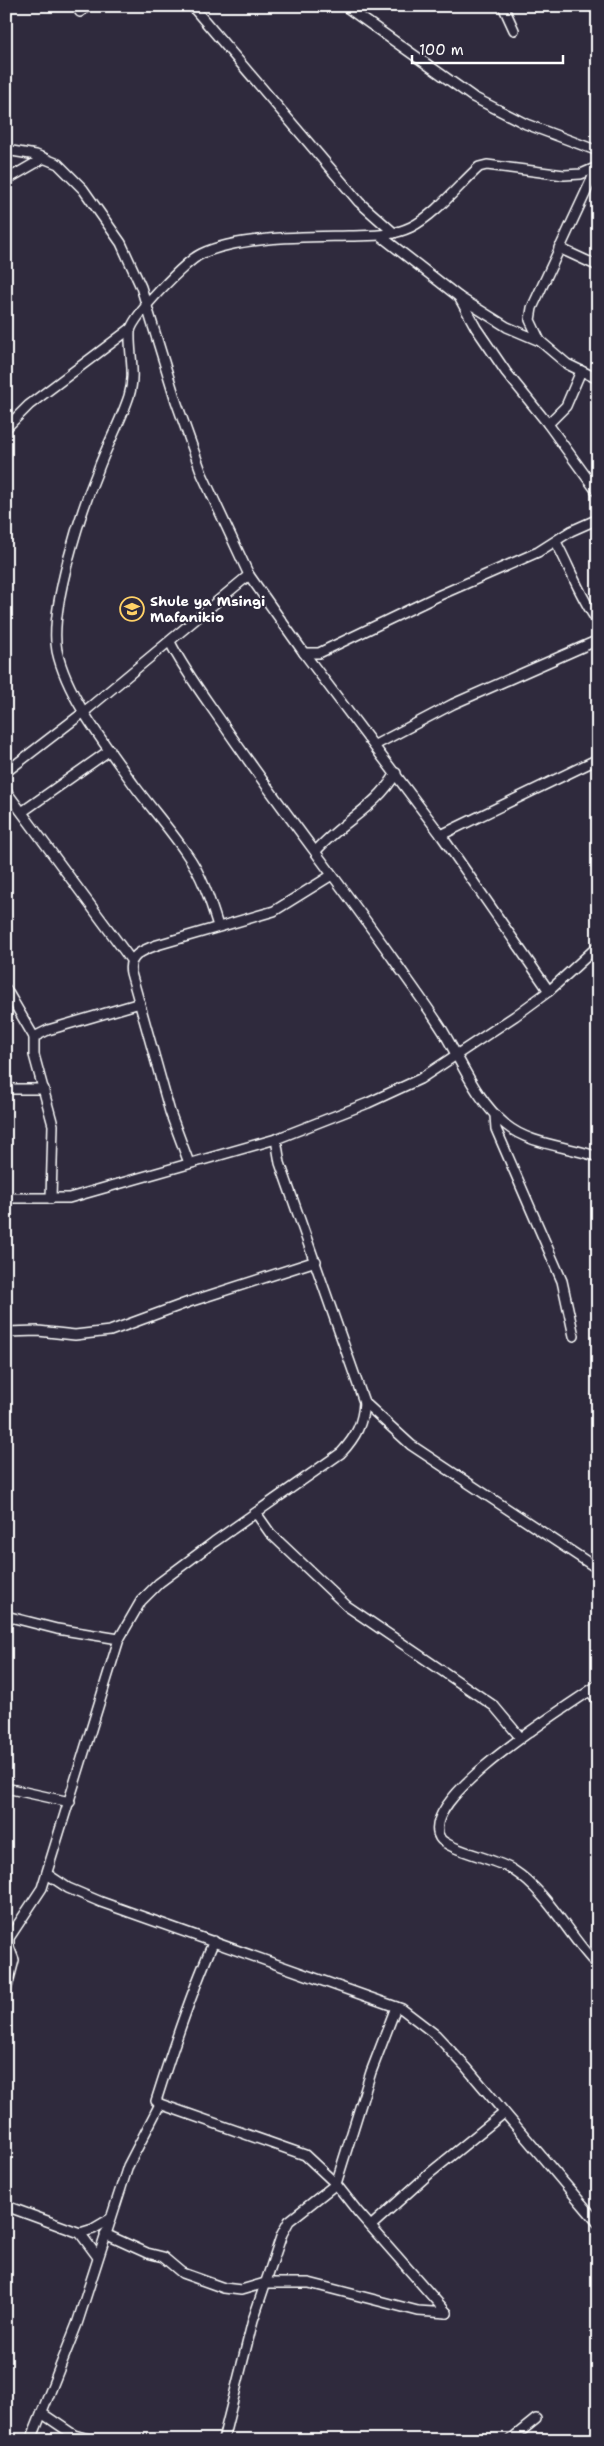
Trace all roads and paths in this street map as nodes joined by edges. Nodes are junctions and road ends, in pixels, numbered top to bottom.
1 (88, 6) edge
2 (192, 6) edge
3 (345, 6) edge
4 (503, 6) edge
5 (80, 12) dead end
6 (514, 30) dead end
7 (6, 150) edge
8 (598, 151) edge
9 (44, 158) junction
10 (598, 167) edge
11 (6, 180) edge
12 (394, 233) junction
13 (382, 237) junction
14 (559, 248) junction
15 (598, 266) edge
16 (459, 297) junction
17 (147, 306) junction
18 (130, 329) junction
19 (540, 341) junction
20 (580, 371) junction
21 (598, 379) edge
22 (548, 424) junction
23 (6, 428) edge
24 (598, 493) edge
25 (598, 519) edge
26 (556, 542) junction
27 (249, 575) junction
28 (598, 622) edge
29 (598, 640) edge
30 (170, 642) junction
31 (304, 653) junction
32 (84, 712) junction
33 (375, 745) junction
34 (110, 750) junction
35 (598, 759) edge
36 (6, 772) edge
37 (396, 774) junction
38 (6, 791) edge
39 (22, 812) junction
40 (442, 835) junction
41 (316, 851) junction
42 (332, 875) junction
43 (218, 926) junction
44 (598, 946) edge
45 (131, 960) junction
46 (6, 989) edge
47 (549, 991) junction
48 (140, 1003) junction
49 (34, 1037) junction
50 (455, 1054) junction
51 (6, 1089) edge
52 (44, 1089) junction
53 (495, 1114) junction
54 (276, 1139) junction
55 (598, 1157) edge
56 (189, 1163) junction
57 (6, 1198) edge
58 (51, 1199) junction
59 (316, 1261) junction
60 (6, 1332) edge
61 (574, 1336) dead end
62 (364, 1402) junction
63 (256, 1513) junction
64 (598, 1569) edge
65 (6, 1616) edge
66 (119, 1639) junction
67 (598, 1685) edge
68 (590, 1691) junction
69 (598, 1701) edge
70 (520, 1737) junction
71 (6, 1788) edge
72 (70, 1802) junction
73 (47, 1874) junction
74 (214, 1941) junction
75 (598, 1966) edge
76 (6, 1990) edge
77 (396, 2007) junction
78 (160, 2104) junction
79 (504, 2113) junction
80 (336, 2184) junction
81 (6, 2206) edge
82 (110, 2219) junction
83 (598, 2223) edge
84 (372, 2226) junction
85 (80, 2233) junction
86 (105, 2234) junction
87 (98, 2256) junction
88 (265, 2283) junction
89 (43, 2414) junction
90 (536, 2419) dead end
91 (31, 2440) edge
92 (92, 2440) edge
93 (223, 2440) edge
94 (510, 2440) edge

1 - 5 street
2 - 12 street
3 - 8 street
4 - 6 street
7 - 9 street
9 - 11 street
9 - 17 street
10 - 12 street
10 - 14 street
12 - 13 street
13 - 16 street
13 - 17 street
14 - 15 street
14 - 19 street
16 - 19 street
16 - 22 street
17 - 18 street
17 - 27 street
18 - 23 street
18 - 32 street
19 - 20 street
20 - 21 street
20 - 22 street
22 - 24 street
25 - 26 street
26 - 28 street
26 - 31 street
27 - 30 street
27 - 31 street
29 - 33 street
30 - 32 street
30 - 41 street
31 - 33 street
32 - 34 street
32 - 36 street
33 - 37 street
34 - 39 street
34 - 43 street
35 - 40 street
37 - 40 street
37 - 41 street
38 - 39 street
39 - 45 street
40 - 47 street
41 - 42 street
42 - 43 street
42 - 50 street
43 - 45 street
44 - 47 street
45 - 48 street
46 - 49 street
47 - 50 street
48 - 49 street
48 - 56 street
49 - 52 street
50 - 53 street
50 - 54 street
51 - 52 street
52 - 58 street
53 - 55 street
53 - 61 street
54 - 56 street
54 - 59 street
56 - 58 street
57 - 58 street
59 - 60 street
59 - 62 street
62 - 63 street
62 - 64 street
63 - 66 street
63 - 70 street
65 - 66 street
66 - 72 street
67 - 68 street
68 - 69 street
68 - 70 street
70 - 75 street
71 - 72 street
72 - 73 street
73 - 74 street
73 - 76 street
74 - 77 street
74 - 78 street
77 - 79 street
77 - 80 street
78 - 80 street
78 - 82 street
79 - 83 street
79 - 84 street
80 - 84 street
80 - 88 street
81 - 85 street
82 - 85 street
82 - 86 street
84 - 88 street
85 - 87 street
86 - 87 street
86 - 88 street
87 - 89 street
88 - 93 street
89 - 91 street
89 - 92 street
90 - 94 street

